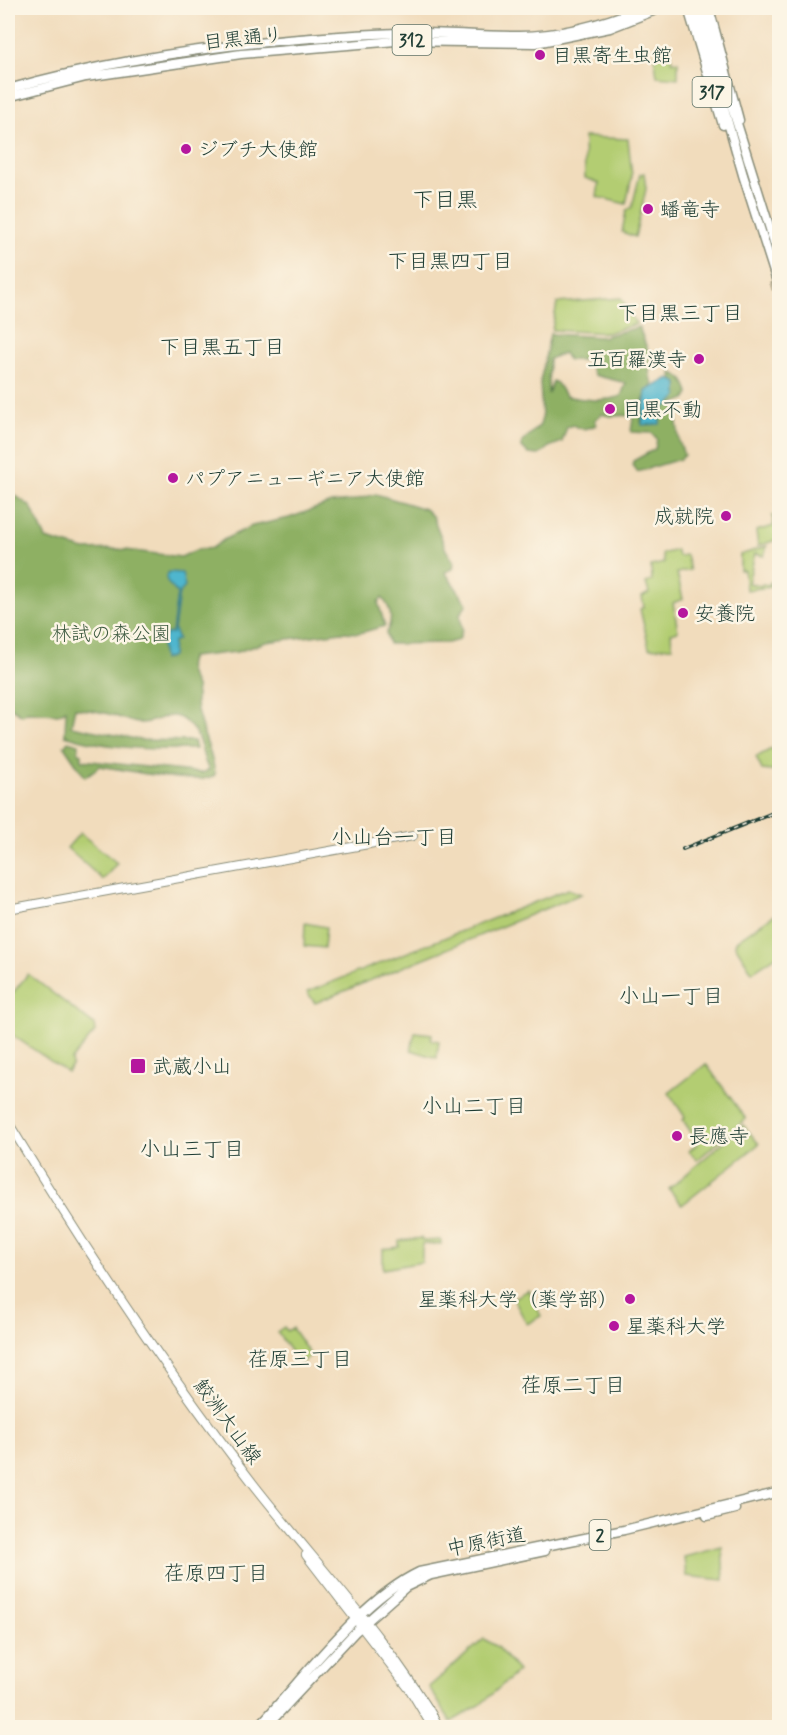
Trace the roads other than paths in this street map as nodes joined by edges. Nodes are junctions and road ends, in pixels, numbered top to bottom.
1 (642, 8) edge
2 (661, 8) edge
3 (687, 8) edge
4 (695, 8) edge
5 (701, 8) edge
6 (709, 8) edge
7 (8, 89) edge
8 (8, 98) edge
9 (746, 158) junction
10 (742, 175) junction
11 (780, 261) edge
12 (780, 291) tunnel mouth
13 (413, 836) dead end
14 (8, 909) edge
15 (8, 1122) edge
16 (8, 1130) edge
17 (780, 1492) edge
18 (780, 1498) edge
19 (361, 1621) junction
20 (257, 1728) edge
21 (265, 1728) edge
22 (433, 1728) edge
23 (440, 1728) edge

1 - 7 main road, 目黒通り / 312
2 - 8 main road, 目黒通り / 312
3 - 10 main road, 317
4 - 10 main road, 317
5 - 9 main road, 317
6 - 9 main road, 317
9 - 11 main road, 317
10 - 12 main road, 317
13 - 14 main road
15 - 19 main road, 鮫洲大山線
16 - 19 main road, 鮫洲大山線
17 - 19 main road, 中原街道 / 2
18 - 19 main road, 中原街道 / 2
19 - 20 main road, 中原街道 / 2
19 - 21 main road, 中原街道 / 2
19 - 22 main road, 鮫洲大山線
19 - 23 main road, 鮫洲大山線

